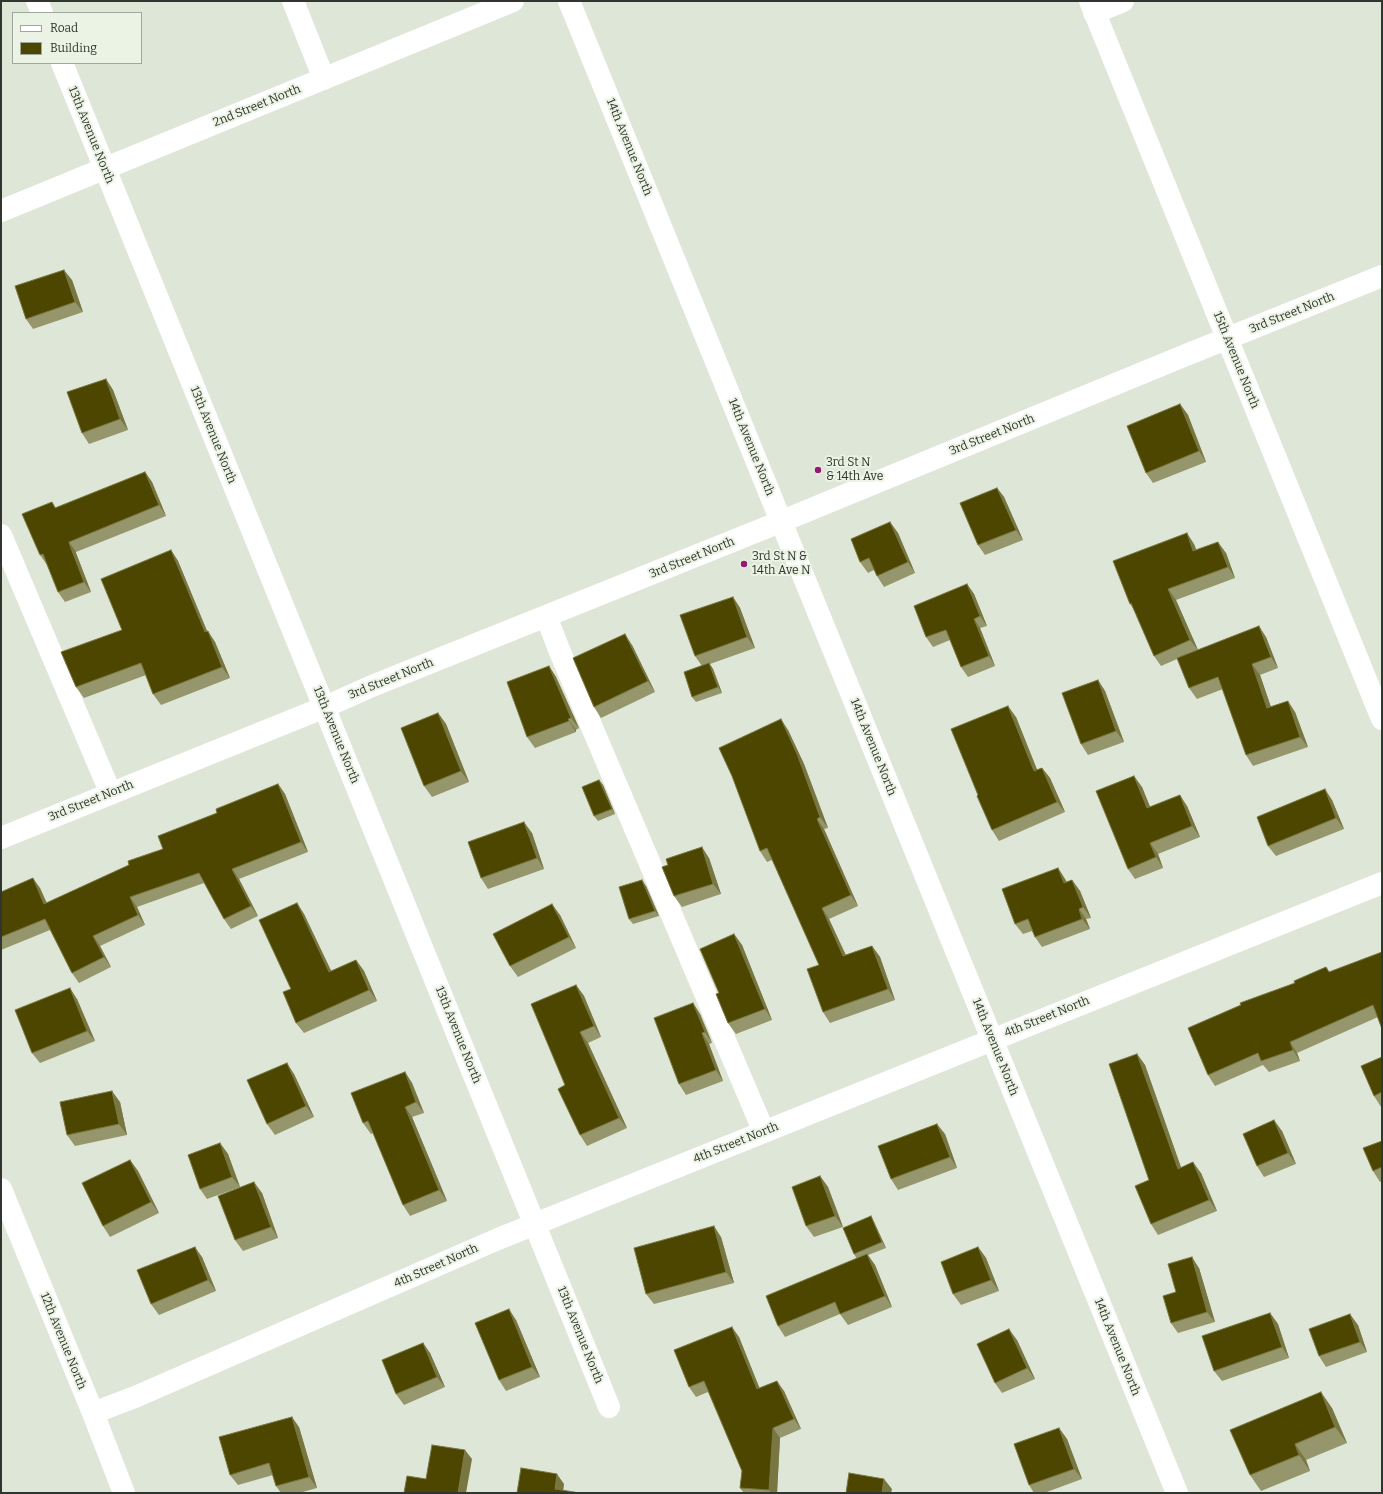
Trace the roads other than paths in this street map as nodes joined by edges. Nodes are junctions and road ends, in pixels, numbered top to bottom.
1 (37, 1) edge
2 (293, 1) edge
3 (513, 1) edge
4 (569, 1) edge
5 (1123, 1) edge
6 (1092, 7) edge
7 (42, 12) edge
8 (62, 64) edge
9 (324, 79) junction
10 (105, 169) junction
11 (1, 211) edge
12 (1382, 276) edge
13 (1227, 339) junction
14 (780, 522) junction
15 (1, 535) edge
16 (546, 616) junction
17 (325, 707) junction
18 (1382, 718) edge
19 (111, 794) junction
20 (1, 838) edge
21 (1382, 883) edge
22 (992, 1039) junction
23 (764, 1132) junction
24 (1, 1189) edge
25 (535, 1224) junction
26 (609, 1407) dead end
27 (93, 1414) junction
28 (124, 1493) edge
29 (1177, 1493) edge

1 - 7 street
2 - 9 street
3 - 9 street, 2nd Street North
4 - 14 street, 14th Avenue North
5 - 6 street
6 - 13 street, 15th Avenue North
8 - 10 street, 13th Avenue North
9 - 10 street, 2nd Street North
10 - 11 street, 2nd Street North
10 - 17 street, 13th Avenue North
12 - 13 street, 3rd Street North
13 - 14 street, 3rd Street North
13 - 18 street, 15th Avenue North
14 - 16 street, 3rd Street North
14 - 22 street, 14th Avenue North
15 - 19 street
16 - 17 street, 3rd Street North
16 - 23 street
17 - 19 street, 3rd Street North
17 - 25 street, 13th Avenue North
19 - 20 street, 3rd Street North
21 - 22 street, 4th Street North
22 - 23 street, 4th Street North
22 - 29 street, 14th Avenue North
23 - 25 street, 4th Street North
24 - 27 street, 12th Avenue North
25 - 26 street, 13th Avenue North
25 - 27 street, 4th Street North
27 - 28 street, 12th Avenue North

